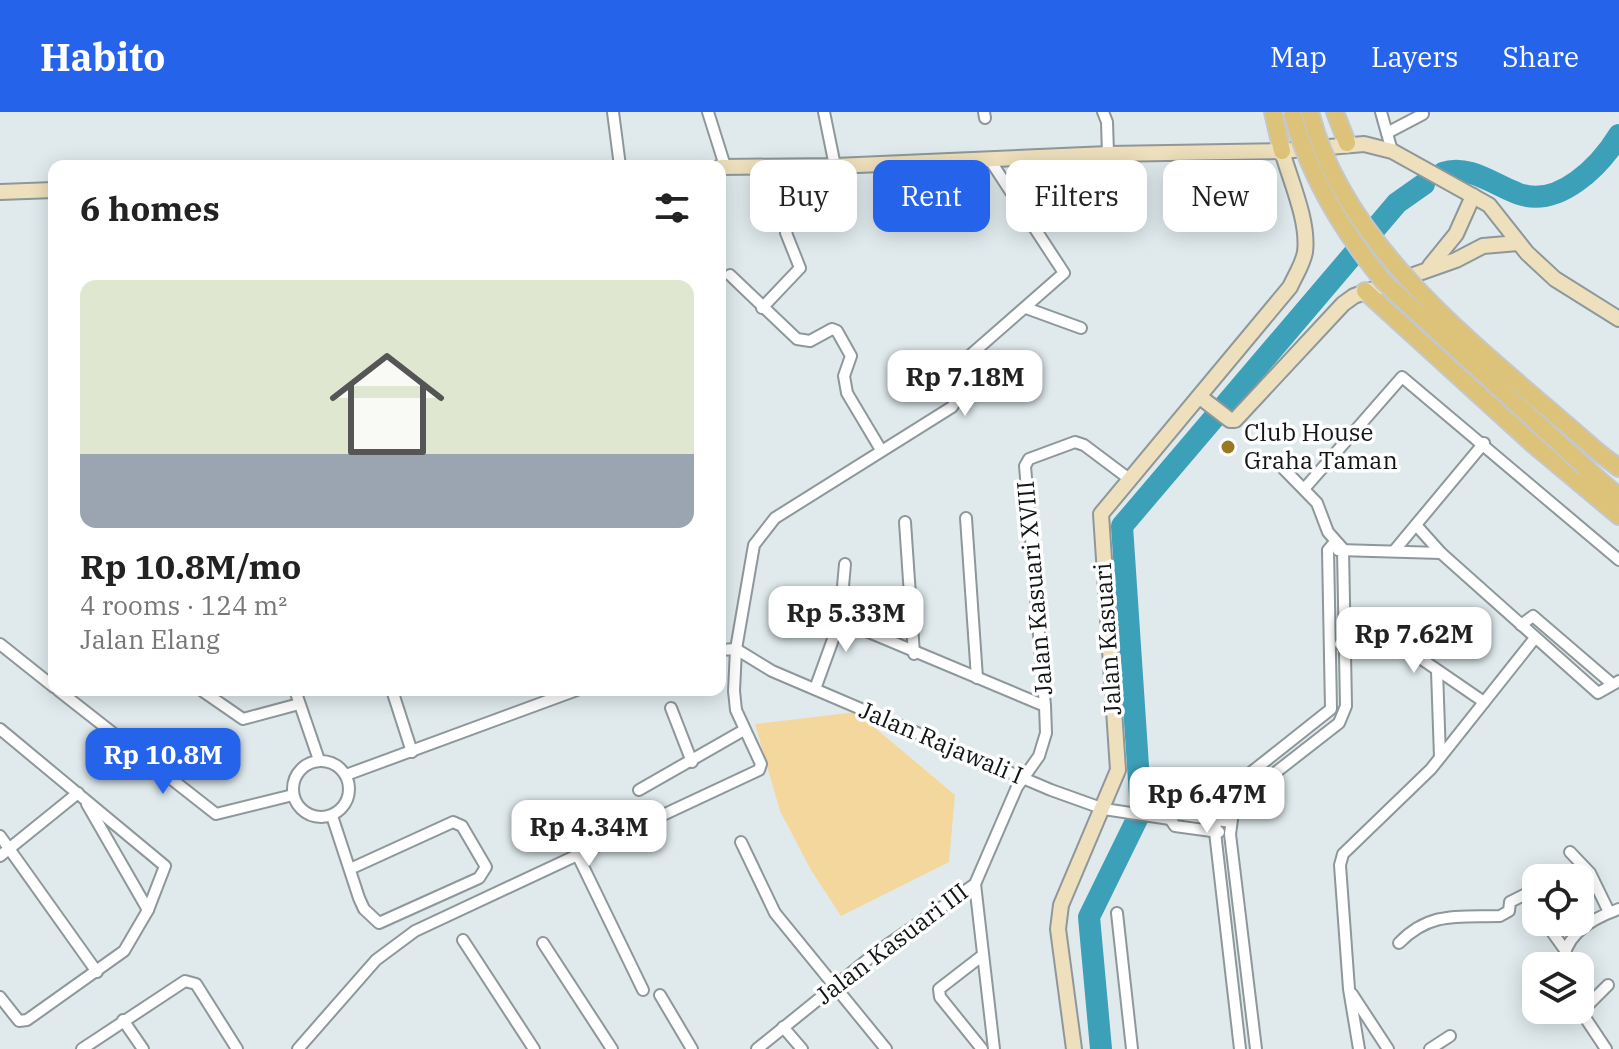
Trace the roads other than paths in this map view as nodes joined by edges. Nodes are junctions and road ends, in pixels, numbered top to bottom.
1 (613, 112) edge
2 (711, 112) edge
3 (824, 112) edge
4 (1103, 112) edge
5 (1273, 112) edge
6 (1292, 112) edge
7 (1310, 112) edge
8 (1335, 112) edge
9 (1381, 112) edge
10 (1423, 114) edge
11 (1387, 133) junction
12 (1347, 143) junction
13 (1282, 151) junction
14 (1392, 151) junction
15 (1108, 154) junction
16 (619, 160) edge
17 (722, 160) edge
18 (834, 160) edge
19 (990, 160) joint
20 (726, 166) edge
21 (750, 166) edge
22 (48, 190) edge
23 (0, 192) edge
24 (1473, 196) junction
25 (786, 232) edge
26 (1518, 243) junction
27 (1428, 268) junction
28 (730, 275) dead end
29 (1365, 291) junction
30 (762, 308) junction
31 (1026, 308) junction
32 (1619, 319) edge
33 (1081, 328) dead end
34 (1203, 399) junction
35 (1484, 443) junction
36 (881, 450) junction
37 (1277, 462) dead end
38 (1619, 468) edge
39 (1128, 478) junction
40 (1304, 489) junction
41 (1619, 497) edge
42 (1619, 516) edge
43 (966, 518) dead end
44 (905, 522) dead end
45 (1416, 525) junction
46 (1335, 547) junction
47 (1394, 551) junction
48 (1441, 553) junction
49 (1619, 560) edge
50 (845, 564) dead end
51 (782, 601) dead end
52 (840, 620) junction
53 (1521, 625) junction
54 (1535, 638) junction
55 (0, 644) edge
56 (1330, 644) junction
57 (1345, 644) junction
58 (736, 649) junction
59 (726, 650) edge
60 (914, 654) junction
61 (1437, 671) junction
62 (977, 678) junction
63 (48, 682) edge
64 (1615, 682) edge
65 (815, 689) junction
66 (66, 696) edge
67 (210, 696) edge
68 (297, 696) edge
69 (394, 696) edge
70 (561, 696) edge
71 (1484, 702) junction
72 (299, 704) junction
73 (1045, 706) junction
74 (671, 708) dead end
75 (0, 729) edge
76 (744, 730) junction
77 (412, 752) junction
78 (1440, 757) junction
79 (319, 760) junction
80 (692, 762) junction
81 (346, 775) junction
82 (1022, 777) junction
83 (639, 790) dead end
84 (293, 795) junction
85 (81, 796) junction
86 (1104, 809) junction
87 (332, 816) junction
88 (1169, 819) junction
89 (1216, 820) junction
90 (1231, 822) junction
91 (1215, 832) junction
92 (1230, 834) junction
93 (0, 836) edge
94 (741, 842) dead end
95 (11, 847) junction
96 (1570, 852) dead end
97 (577, 854) junction
98 (0, 856) edge
99 (350, 869) junction
100 (975, 884) junction
101 (1522, 896) edge
102 (148, 910) junction
103 (1614, 910) edge
104 (1117, 913) dead end
105 (1555, 936) edge
106 (463, 940) dead end
107 (543, 943) dead end
108 (1399, 943) dead end
109 (1565, 950) joint
110 (983, 955) junction
111 (97, 972) junction
112 (1608, 985) dead end
113 (833, 986) junction
114 (1349, 989) junction
115 (643, 990) dead end
116 (660, 995) dead end
117 (0, 997) edge
118 (1594, 998) edge
119 (123, 1020) junction
120 (1589, 1024) edge
121 (783, 1027) junction
122 (1450, 1036) dead end
123 (82, 1049) edge
124 (143, 1049) edge
125 (237, 1049) edge
126 (298, 1049) edge
127 (534, 1049) edge
128 (612, 1049) edge
129 (692, 1049) edge
130 (757, 1049) edge
131 (802, 1049) edge
132 (886, 1049) edge
133 (982, 1049) edge
134 (994, 1049) edge
135 (1074, 1049) edge
136 (1132, 1049) edge
137 (1240, 1049) edge
138 (1256, 1049) edge
139 (1359, 1049) edge
140 (1388, 1049) edge
141 (1430, 1049) edge
142 (1606, 1049) edge

1 - 16 street
2 - 17 street
3 - 18 street
4 - 15 street
5 - 13 main road
6 - 41 main road, bridge
7 - 38 main road, bridge
8 - 12 main road
9 - 11 street
10 - 11 street
11 - 14 street
12 - 13 main road
12 - 14 main road
13 - 15 main road
13 - 34 main road, Jalan Kasuari
14 - 24 main road
15 - 19 main road
19 - 31 street
20 - 21 main road
22 - 23 main road
24 - 26 main road
24 - 27 main road
25 - 30 street
26 - 27 main road
26 - 32 main road
27 - 29 main road
28 - 30 street
29 - 34 main road
29 - 42 main road
30 - 36 street
31 - 33 street
31 - 36 street
34 - 39 main road, Jalan Kasuari
35 - 40 street
35 - 45 street
35 - 49 street
36 - 58 street
37 - 40 street
39 - 73 street, Jalan Kasuari XVIII
39 - 86 main road, Jalan Kasuari
40 - 46 street
43 - 62 street
44 - 60 street
45 - 47 street
45 - 48 street
46 - 47 street
46 - 56 street
46 - 57 street
47 - 48 street
48 - 53 street
50 - 52 street
51 - 52 street
52 - 60 street
52 - 65 street
53 - 54 street
53 - 64 street
54 - 64 street
54 - 71 street
55 - 63 street
56 - 57 street
56 - 89 street
57 - 61 street
57 - 90 street
58 - 59 street
58 - 65 street, Jalan Rajawali I
58 - 76 street
60 - 62 street
61 - 71 street
61 - 78 street
62 - 73 street
65 - 82 street, Jalan Rajawali I
66 - 84 street
67 - 72 street
68 - 72 street
69 - 77 street
70 - 77 street
71 - 78 street
72 - 79 street
73 - 82 street, Jalan Kasuari XVIII
74 - 80 street
75 - 85 street
76 - 80 street
76 - 97 street
77 - 81 street
78 - 114 street
79 - 81 street
79 - 84 street
80 - 83 street
81 - 87 street
82 - 86 street, Jalan Rajawali I
82 - 100 street, Jalan Kasuari III
84 - 87 street
85 - 95 street
85 - 102 street
85 - 102 street
86 - 88 street, Jalan Rajawali I
86 - 135 main road, Jalan Kasuari
87 - 99 street
88 - 89 street, Jalan Rajawali I
88 - 91 street, Jalan Rajawali I
89 - 90 street, Jalan Rajawali I
89 - 91 street
90 - 92 street
91 - 92 street, Jalan Rajawali I
91 - 137 street
92 - 138 street
93 - 95 street
94 - 113 street
95 - 98 street
95 - 111 street
96 - 103 street
97 - 115 street
97 - 126 street
99 - 99 street
100 - 110 street
100 - 113 street, Jalan Kasuari III
101 - 108 street
102 - 111 street
103 - 109 street
104 - 136 street
105 - 109 street
106 - 127 street
107 - 128 street
110 - 133 street
110 - 134 street
111 - 117 street
112 - 118 street
113 - 121 street, Jalan Kasuari III
113 - 132 street
114 - 139 street
114 - 140 street
116 - 129 street
119 - 123 street
119 - 124 street
119 - 125 street
120 - 142 street
121 - 130 street, Jalan Kasuari III
121 - 131 street
122 - 141 street

